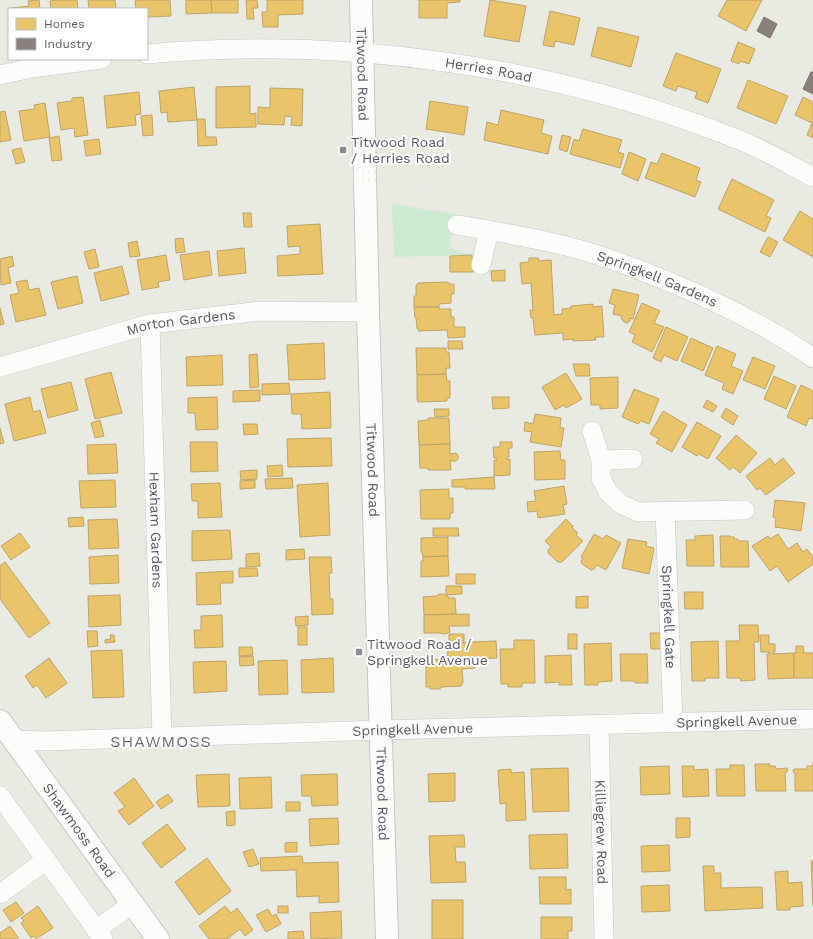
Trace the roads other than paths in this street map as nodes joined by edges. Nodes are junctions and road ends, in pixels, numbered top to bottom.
1 (361, 0) edge
2 (362, 53) junction
3 (148, 54) edge
4 (94, 60) edge
5 (0, 75) edge
6 (813, 177) edge
7 (457, 225) dead end
8 (489, 230) junction
9 (482, 266) dead end
10 (368, 312) junction
11 (150, 324) junction
12 (813, 358) edge
13 (0, 367) edge
14 (592, 431) dead end
15 (633, 459) dead end
16 (601, 460) junction
17 (744, 510) dead end
18 (666, 511) junction
19 (813, 719) edge
20 (0, 721) edge
21 (673, 722) junction
22 (599, 724) junction
23 (380, 730) junction
24 (162, 737) junction
25 (14, 740) junction
26 (0, 796) edge
27 (46, 860) junction
28 (0, 894) edge
29 (132, 904) junction
30 (100, 934) edge
31 (158, 939) edge
32 (387, 939) edge
33 (604, 939) edge

1 - 2 main road, Titwood Road
2 - 3 street, Herries Road
2 - 6 street, Herries Road
2 - 10 main road, Titwood Road
4 - 5 street
7 - 8 street, Springkell Gardens
8 - 9 street
8 - 12 street, Springkell Gardens
10 - 11 street, Morton Gardens
10 - 23 main road, Titwood Road
11 - 13 street, Morton Gardens
11 - 24 street, Hexham Gardens
14 - 16 street
15 - 16 street
16 - 18 street
17 - 18 street
18 - 21 street, Springkell Gate
19 - 21 street, Springkell Avenue
20 - 25 main road, Shawmoss Road
21 - 22 street, Springkell Avenue
22 - 23 street, Springkell Avenue
22 - 33 street, Killiegrew Road
23 - 24 street, Springkell Avenue
23 - 32 main road, Titwood Road
24 - 25 street, Springkell Avenue
25 - 29 main road, Shawmoss Road
26 - 27 street
27 - 28 street
27 - 30 street
29 - 30 street
29 - 31 main road, Shawmoss Road

